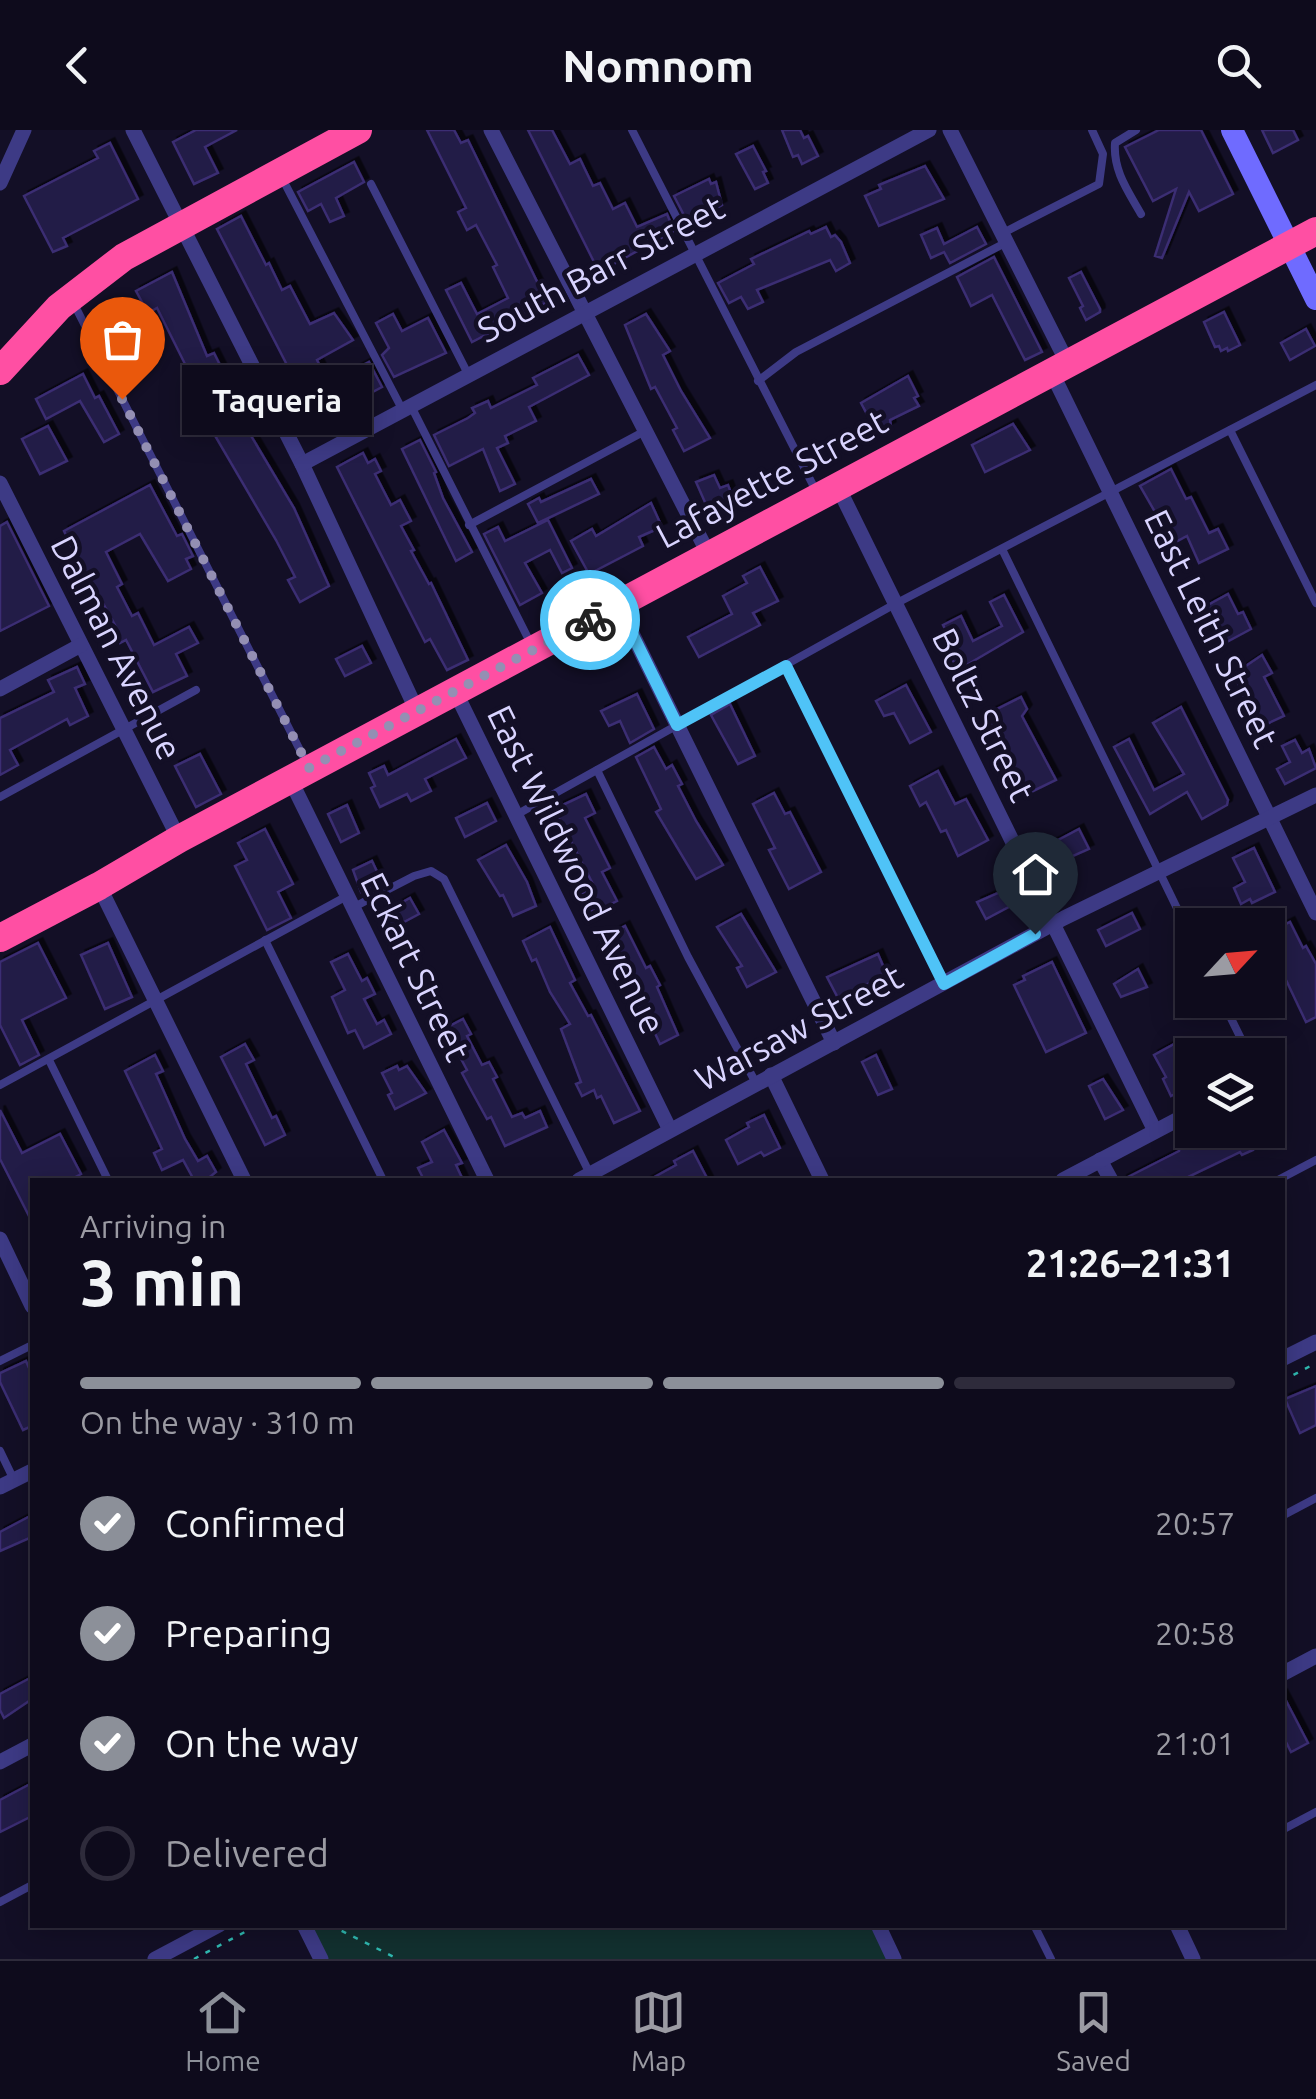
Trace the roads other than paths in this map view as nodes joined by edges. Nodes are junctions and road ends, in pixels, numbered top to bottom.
1 (24, 130) edge
2 (133, 130) edge
3 (491, 130) edge
4 (929, 130) edge
5 (950, 130) edge
6 (1092, 130) edge
7 (1136, 130) edge
8 (1232, 130) edge
9 (635, 131) edge
10 (347, 132) edge
11 (279, 172) junction
12 (0, 183) edge
13 (372, 184) dead end
14 (1141, 214) dead end
15 (182, 224) junction
16 (1316, 231) edge
17 (1005, 238) junction
18 (1289, 245) junction
19 (693, 255) junction
20 (70, 298) junction
21 (1316, 299) edge
22 (584, 312) junction
23 (1059, 367) junction
24 (0, 371) edge
25 (468, 374) junction
26 (758, 381) junction
27 (1316, 385) edge
28 (406, 406) junction
29 (1230, 430) junction
30 (645, 431) junction
31 (302, 464) junction
32 (0, 483) edge
33 (829, 492) junction
34 (1110, 492) junction
35 (469, 525) junction
36 (1002, 548) junction
37 (709, 555) junction
38 (895, 604) junction
39 (1316, 604) edge
40 (618, 605) junction
41 (81, 645) junction
42 (533, 649) junction
43 (786, 666) junction
44 (0, 690) edge
45 (196, 690) dead end
46 (455, 691) junction
47 (417, 711) junction
48 (677, 725) junction
49 (124, 730) junction
50 (597, 770) junction
51 (300, 774) junction
52 (1316, 796) edge
53 (0, 797) edge
54 (516, 815) junction
55 (1270, 818) junction
56 (179, 839) junction
57 (1160, 872) junction
58 (99, 886) junction
59 (350, 902) junction
60 (1177, 908) edge
61 (1316, 913) edge
62 (1052, 925) junction
63 (0, 938) edge
64 (265, 940) junction
65 (944, 984) junction
66 (156, 1002) junction
67 (834, 1043) junction
68 (49, 1060) junction
69 (771, 1075) junction
70 (756, 1084) junction
71 (0, 1085) edge
72 (1175, 1121) edge
73 (670, 1130) junction
74 (1155, 1131) junction
75 (1100, 1160) junction
76 (1316, 1160) edge
77 (584, 1177) edge
78 (107, 1178) edge
79 (243, 1178) edge
80 (381, 1178) edge
81 (486, 1178) edge
82 (821, 1178) edge
83 (1067, 1178) edge
84 (1109, 1178) edge
85 (1282, 1178) edge
86 (0, 1239) edge
87 (30, 1302) edge
88 (1316, 1342) edge
89 (30, 1345) edge
90 (1285, 1358) edge
91 (0, 1361) edge
92 (0, 1451) edge
93 (30, 1472) edge
94 (7, 1484) edge
95 (1316, 1498) edge
96 (1285, 1514) edge
97 (1316, 1656) edge
98 (1285, 1672) edge
99 (30, 1746) edge
100 (0, 1762) edge
101 (1316, 1812) edge
102 (1285, 1828) edge
103 (30, 1885) edge
104 (0, 1902) edge
105 (213, 1928) edge
106 (306, 1928) edge
107 (879, 1928) edge
108 (1036, 1928) edge
109 (1178, 1928) edge
110 (155, 1959) edge
111 (321, 1959) edge
112 (894, 1959) edge
113 (1051, 1959) edge
114 (1194, 1959) edge

1 - 12 street
2 - 15 street
3 - 22 street
4 - 19 street, South Barr Street
5 - 17 street, East Leith Street
6 - 17 lane
7 - 14 lane
8 - 18 main road
9 - 19 lane
10 - 11 highway
11 - 15 highway
11 - 28 lane
13 - 25 lane
15 - 20 highway
15 - 31 street
16 - 18 highway, Lafayette Street
17 - 23 street, East Leith Street
17 - 26 lane
18 - 21 main road
18 - 23 highway, Lafayette Street
19 - 22 street, South Barr Street
19 - 26 lane
20 - 24 highway
20 - 51 lane
22 - 25 street, South Barr Street
22 - 30 street
23 - 33 highway, Lafayette Street
23 - 34 street, East Leith Street
25 - 28 street, South Barr Street
26 - 33 lane
27 - 29 lane
28 - 31 street, South Barr Street
28 - 35 lane
29 - 34 lane
29 - 39 lane
30 - 35 lane
30 - 37 street
31 - 47 street
32 - 41 street, Dalman Avenue
33 - 37 highway, Lafayette Street
33 - 38 street, Boltz Street
34 - 36 lane
34 - 55 street, East Leith Street
35 - 42 lane
36 - 38 lane
36 - 57 lane
37 - 40 highway, Lafayette Street
38 - 43 lane
38 - 62 street, Boltz Street
40 - 42 highway, Lafayette Street
40 - 48 street
41 - 44 street
41 - 49 street, Dalman Avenue
42 - 46 highway, Lafayette Street
43 - 48 lane
43 - 65 lane
45 - 49 lane
46 - 47 highway, Lafayette Street
46 - 54 street, East Wildwood Avenue
47 - 51 highway, Lafayette Street
48 - 50 lane
48 - 67 street
49 - 53 lane
49 - 56 street, Dalman Avenue
50 - 54 lane
50 - 70 lane
51 - 56 highway, Lafayette Street
51 - 59 street, Eckart Street
52 - 55 street, Warsaw Street
54 - 73 street, East Wildwood Avenue
55 - 57 street, Warsaw Street
55 - 61 street, East Leith Street
56 - 58 highway, Lafayette Street
57 - 60 lane
57 - 62 street, Warsaw Street
58 - 63 highway, Lafayette Street
58 - 66 street
59 - 64 lane
59 - 77 lane
59 - 81 street, Eckart Street
62 - 65 street, Warsaw Street
62 - 74 street, Boltz Street
64 - 66 lane
64 - 80 lane
65 - 67 street, Warsaw Street
66 - 68 lane
66 - 79 street
67 - 69 street, Warsaw Street
68 - 71 lane
68 - 78 lane
69 - 70 street, Warsaw Street
69 - 82 street
70 - 73 street, Warsaw Street
72 - 74 street
73 - 77 street, Warsaw Street
74 - 75 street
75 - 83 street
75 - 84 street
76 - 85 lane
86 - 87 street
88 - 90 street
89 - 91 lane
92 - 94 lane
93 - 94 street
95 - 96 lane
97 - 98 street
99 - 100 street
101 - 102 lane
103 - 104 lane
105 - 110 street
106 - 111 street
107 - 112 street
108 - 113 lane
109 - 114 street

